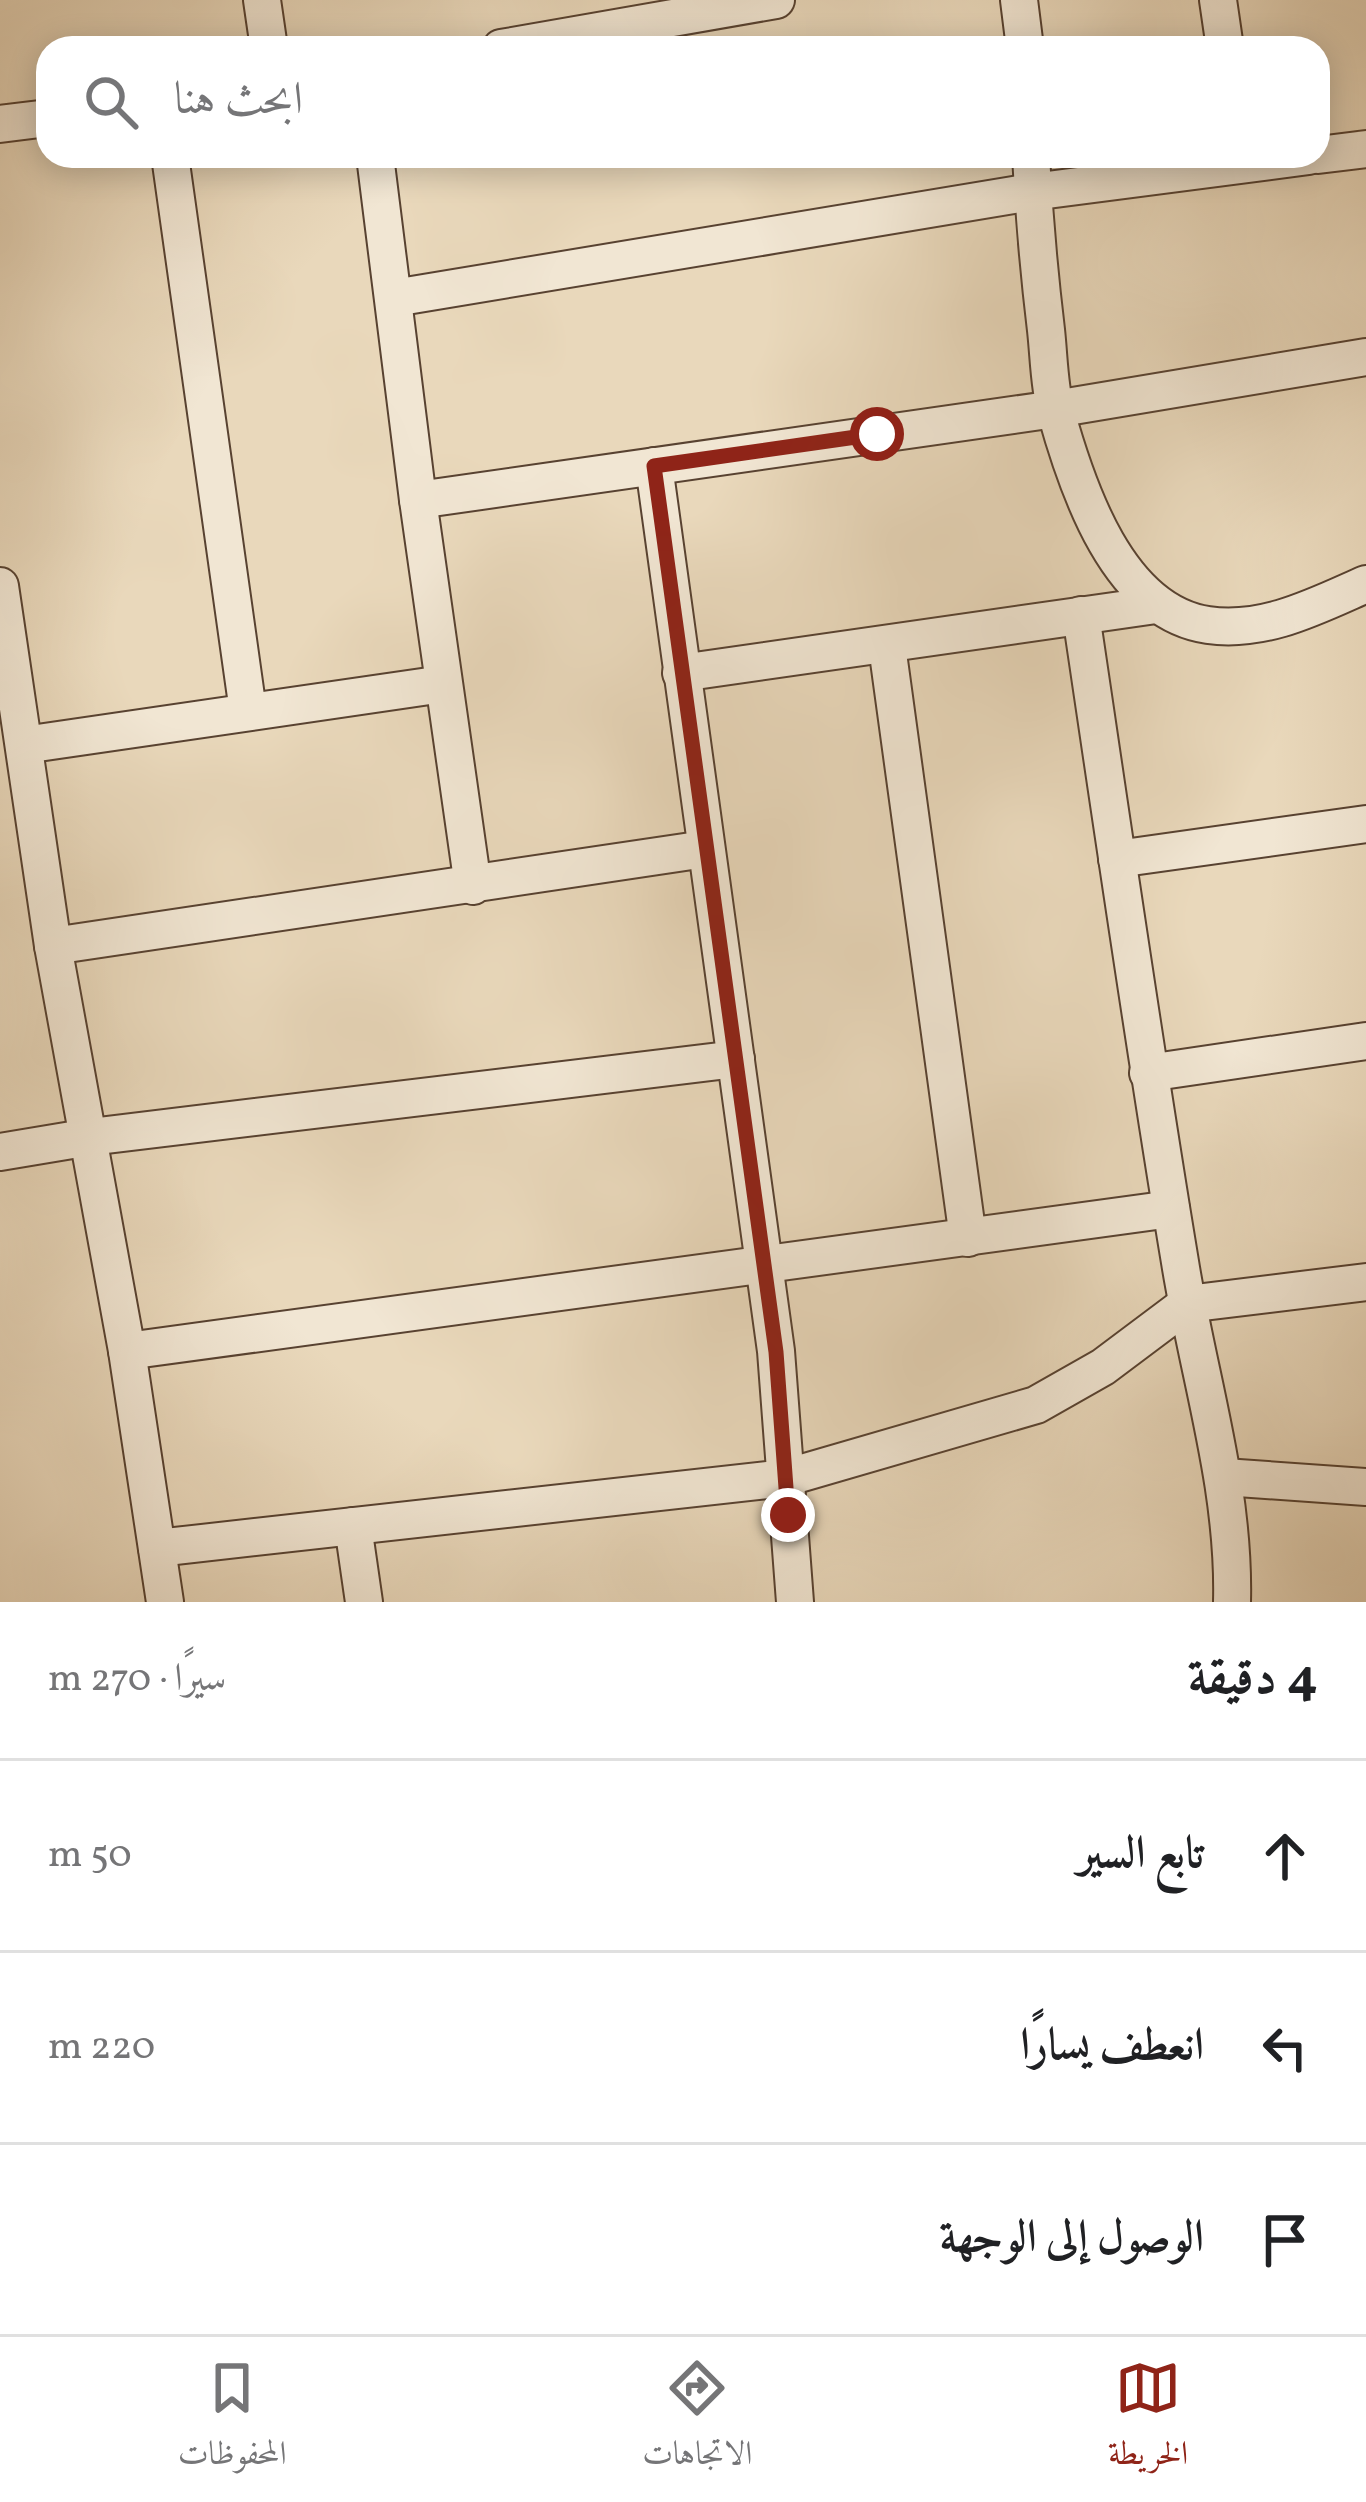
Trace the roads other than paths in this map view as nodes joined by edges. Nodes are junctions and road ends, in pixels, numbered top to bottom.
1 (262, 0) edge
2 (776, 0) edge
3 (1019, 0) edge
4 (1218, 0) edge
5 (267, 36) edge
6 (570, 36) edge
7 (1024, 36) edge
8 (1223, 36) edge
9 (36, 120) edge
10 (0, 124) edge
11 (1366, 148) edge
12 (1330, 153) edge
13 (172, 168) edge
14 (377, 168) edge
15 (1122, 168) edge
16 (1032, 174) edge
17 (394, 298) junction
18 (1366, 357) edge
19 (1055, 409) junction
20 (654, 466) junction
21 (418, 500) junction
22 (1366, 584) edge
23 (0, 586) edge
24 (1156, 605) junction
25 (1081, 615) junction
26 (887, 646) junction
27 (681, 674) junction
28 (443, 684) junction
29 (248, 710) junction
30 (24, 745) junction
31 (1366, 824) edge
32 (705, 849) junction
33 (1117, 860) junction
34 (473, 886) junction
35 (53, 946) junction
36 (1366, 1041) edge
37 (736, 1059) junction
38 (1148, 1073) junction
39 (90, 1137) junction
40 (0, 1152) edge
41 (1171, 1209) junction
42 (968, 1238) junction
43 (764, 1265) junction
44 (1366, 1282) edge
45 (1187, 1304) junction
46 (127, 1351) junction
47 (784, 1478) junction
48 (1224, 1478) junction
49 (1366, 1487) edge
50 (353, 1526) junction
51 (157, 1548) junction
52 (1220, 1600) edge
53 (165, 1602) edge
54 (364, 1602) edge
55 (795, 1602) edge

1 - 5 street
2 - 6 street
3 - 7 street
4 - 8 street
9 - 10 street
11 - 12 street
13 - 29 street
14 - 17 street
15 - 16 street
16 - 17 street
16 - 19 street
17 - 21 street
18 - 19 street
19 - 20 street
19 - 24 street
20 - 21 street
20 - 27 street
21 - 28 street
22 - 24 street
23 - 30 street
24 - 25 street
25 - 26 street
25 - 33 street
26 - 27 street
26 - 42 street
27 - 32 street
28 - 29 street
28 - 34 street
29 - 30 street
30 - 35 street
31 - 33 street
32 - 34 street
32 - 37 street
33 - 38 street
34 - 35 street
35 - 39 street
36 - 38 street
37 - 39 street
37 - 43 street
38 - 41 street
39 - 40 street
39 - 46 street
41 - 42 street
41 - 45 street
42 - 43 street
43 - 46 street
43 - 47 street
44 - 45 street
45 - 47 street
45 - 48 street
46 - 51 street
47 - 50 street
47 - 55 street
48 - 49 street
48 - 52 street
50 - 51 street
50 - 54 street
51 - 53 street

